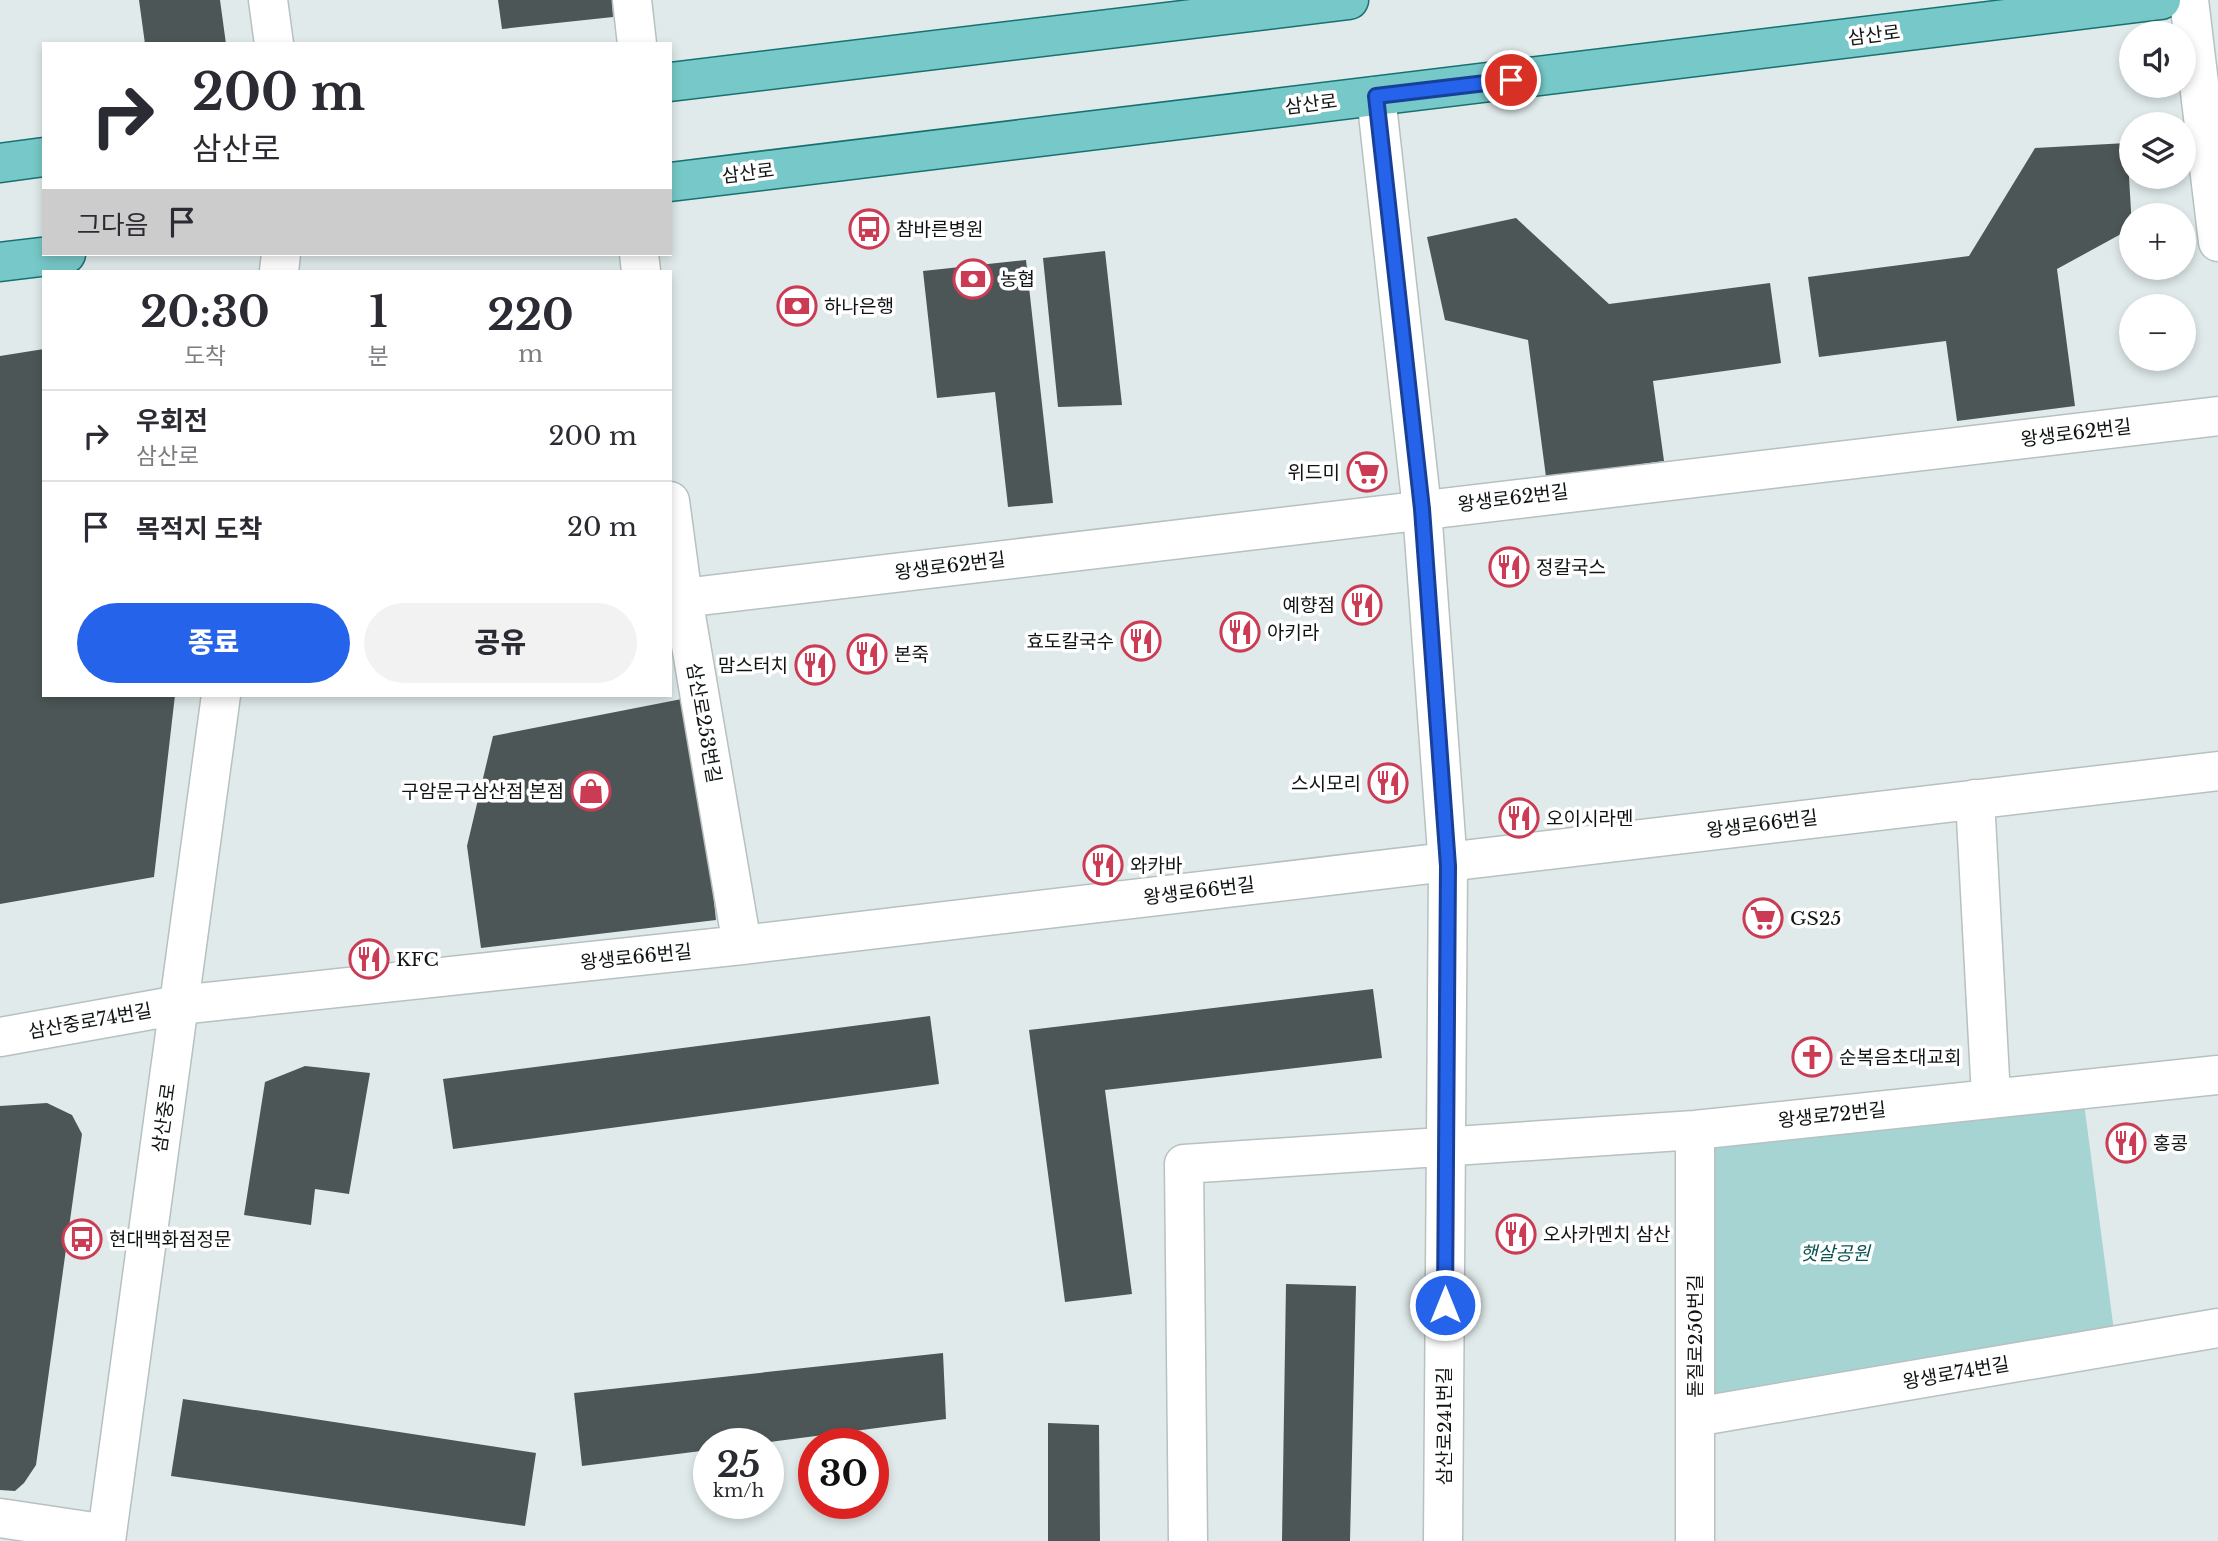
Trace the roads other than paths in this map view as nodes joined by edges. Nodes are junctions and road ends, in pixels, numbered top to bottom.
1 (268, 0) edge
2 (632, 0) edge
3 (1343, 0) edge
4 (2161, 0) edge
5 (2189, 0) edge
6 (274, 42) edge
7 (637, 42) edge
8 (672, 82) edge
9 (1376, 96) junction
10 (42, 157) edge
11 (0, 163) edge
12 (672, 182) edge
13 (2218, 242) edge
14 (50, 256) edge
15 (0, 262) edge
16 (2218, 416) edge
17 (1422, 509) junction
18 (672, 516) edge
19 (683, 598) junction
20 (221, 697) edge
21 (2218, 771) edge
22 (1975, 799) junction
23 (1448, 862) junction
24 (742, 945) junction
25 (179, 1005) junction
26 (0, 1037) edge
27 (2218, 1074) edge
28 (1991, 1097) junction
29 (1695, 1130) junction
30 (1446, 1147) junction
31 (2218, 1328) edge
32 (1695, 1417) junction
33 (0, 1518) edge
34 (107, 1538) edge
35 (1188, 1541) edge
36 (1443, 1541) edge
37 (1695, 1541) edge

1 - 6 street
2 - 7 street
3 - 8 main road
4 - 9 main road, 삼산로
5 - 13 street
9 - 12 main road, 삼산로
9 - 17 street, 삼산로241번길
10 - 11 main road
14 - 15 main road
16 - 17 street, 왕생로62번길
17 - 19 street, 왕생로62번길
17 - 23 street, 삼산로241번길
18 - 19 street, 삼산로253번길
19 - 24 street, 삼산로253번길
20 - 25 street, 삼산중로
21 - 22 street, 왕생로66번길
22 - 23 street, 왕생로66번길
22 - 28 street
23 - 24 street, 왕생로66번길
23 - 30 street, 삼산로241번길
24 - 25 street, 왕생로66번길
25 - 26 street, 삼산중로74번길
25 - 34 street, 삼산중로
27 - 28 street, 왕생로72번길
28 - 29 street, 왕생로72번길
29 - 30 street, 왕생로72번길
29 - 32 street, 돋질로250번길
30 - 35 street, 왕생로72번길
30 - 36 street, 삼산로241번길
31 - 32 street, 왕생로74번길
32 - 37 street, 돋질로250번길
33 - 34 street

